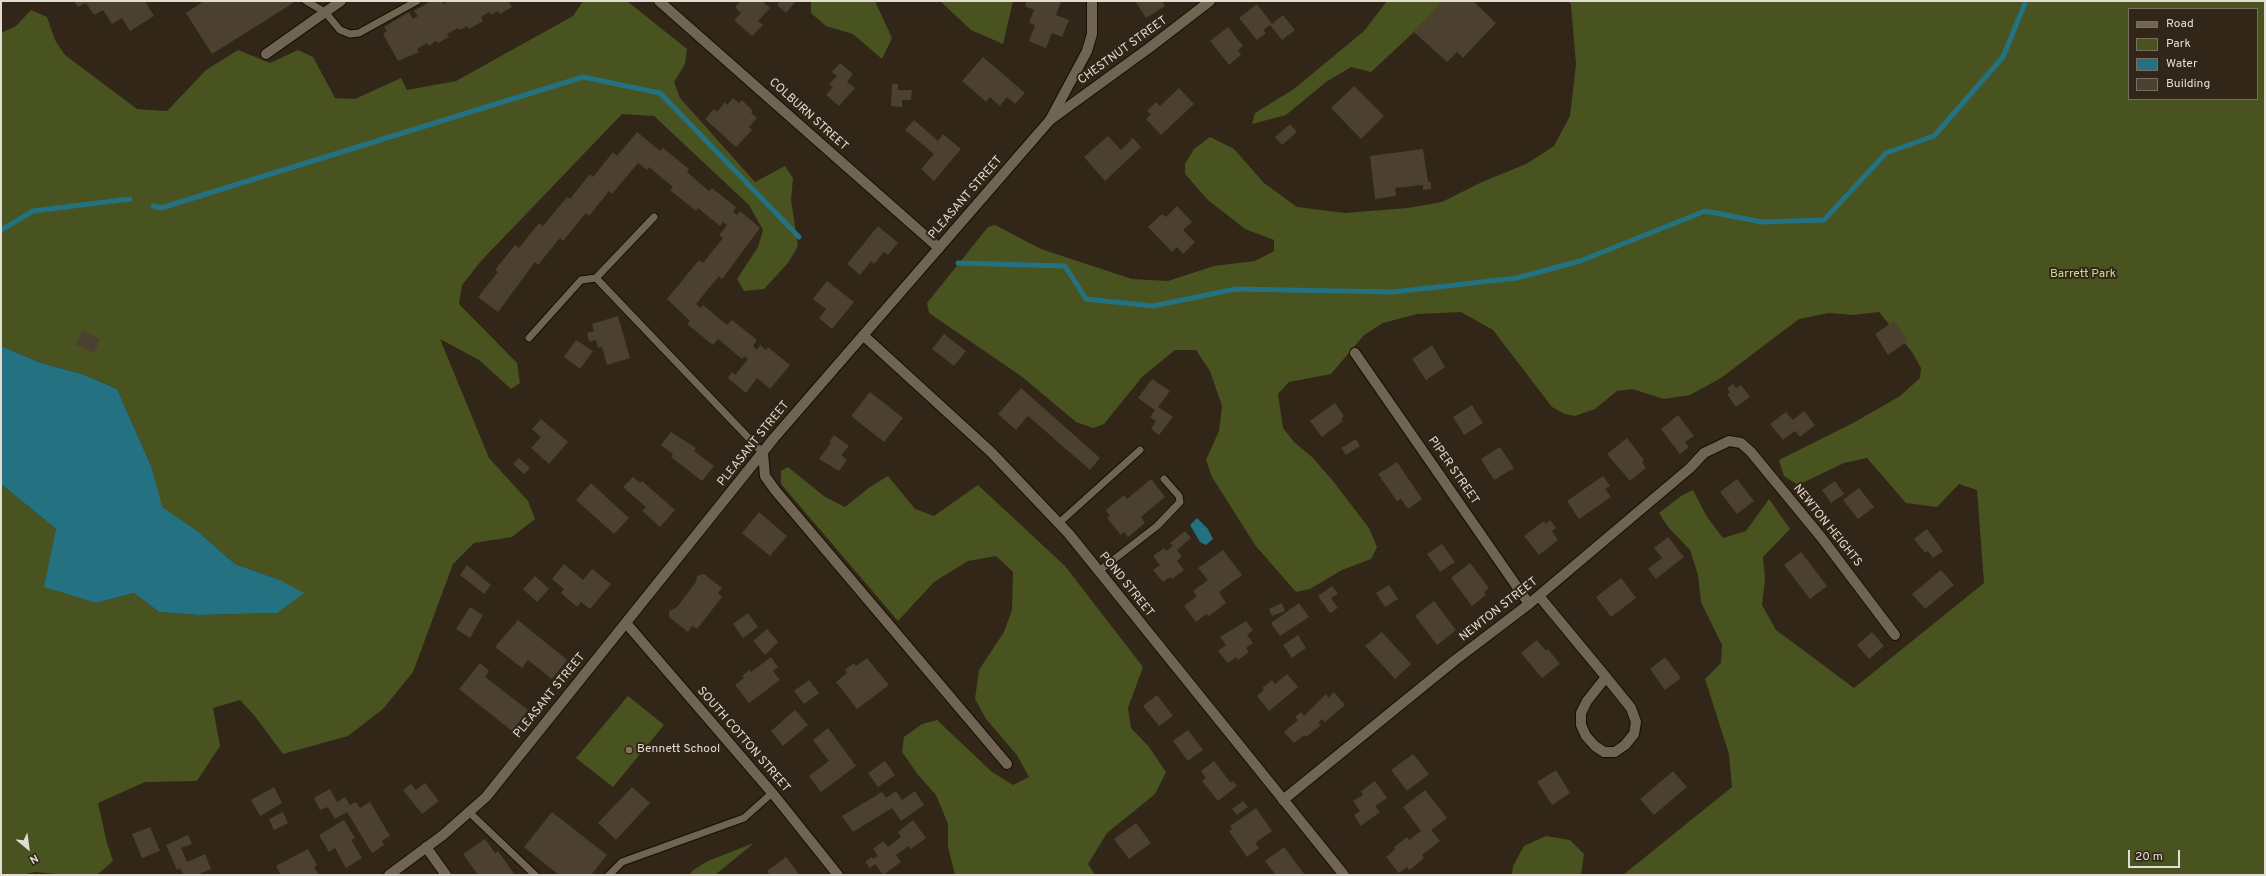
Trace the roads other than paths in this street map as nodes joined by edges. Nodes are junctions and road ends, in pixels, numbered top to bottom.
1 (306, 1) edge
2 (341, 1) edge
3 (417, 1) edge
4 (659, 1) edge
5 (1092, 1) edge
6 (1210, 1) edge
7 (325, 12) junction
8 (266, 54) dead end
9 (1050, 120) junction
10 (654, 217) dead end
11 (939, 248) junction
12 (596, 278) junction
13 (863, 335) junction
14 (529, 338) dead end
15 (1355, 353) dead end
16 (1731, 442) joint
17 (1140, 450) dead end
18 (763, 453) junction
19 (1164, 479) dead end
20 (1059, 523) junction
21 (1099, 571) junction
22 (1539, 596) junction
23 (1529, 604) junction
24 (626, 624) junction
25 (1895, 635) dead end
26 (1606, 677) junction
27 (1007, 764) dead end
28 (772, 793) junction
29 (1283, 800) junction
30 (469, 812) junction
31 (426, 847) junction
32 (389, 875) edge
33 (446, 875) edge
34 (535, 875) edge
35 (609, 875) edge
36 (838, 875) edge
37 (1344, 875) edge

1 - 7 lane
2 - 7 street
3 - 7 lane
4 - 11 street, COLBURN STREET
5 - 9 street, PLEASANT STREET
6 - 9 street, CHESTNUT STREET
7 - 8 street
9 - 11 street, PLEASANT STREET
10 - 12 lane
11 - 13 street, PLEASANT STREET
12 - 14 lane
12 - 18 lane
13 - 18 street, PLEASANT STREET
13 - 20 street, POND STREET
15 - 23 street, PIPER STREET
16 - 22 street, NEWTON STREET
16 - 25 street, NEWTON HEIGHTS
17 - 20 lane
18 - 24 street, PLEASANT STREET
18 - 27 street
19 - 21 lane
20 - 21 street, POND STREET
21 - 29 street, POND STREET
22 - 23 street, NEWTON STREET
22 - 26 street
23 - 29 street, NEWTON STREET
24 - 28 street, SOUTH COTTON STREET
24 - 30 street, PLEASANT STREET
26 - 26 street
28 - 35 lane
28 - 36 street, SOUTH COTTON STREET
29 - 37 street, POND STREET
30 - 31 street, PLEASANT STREET
30 - 34 lane
31 - 32 street, PLEASANT STREET
31 - 33 street

